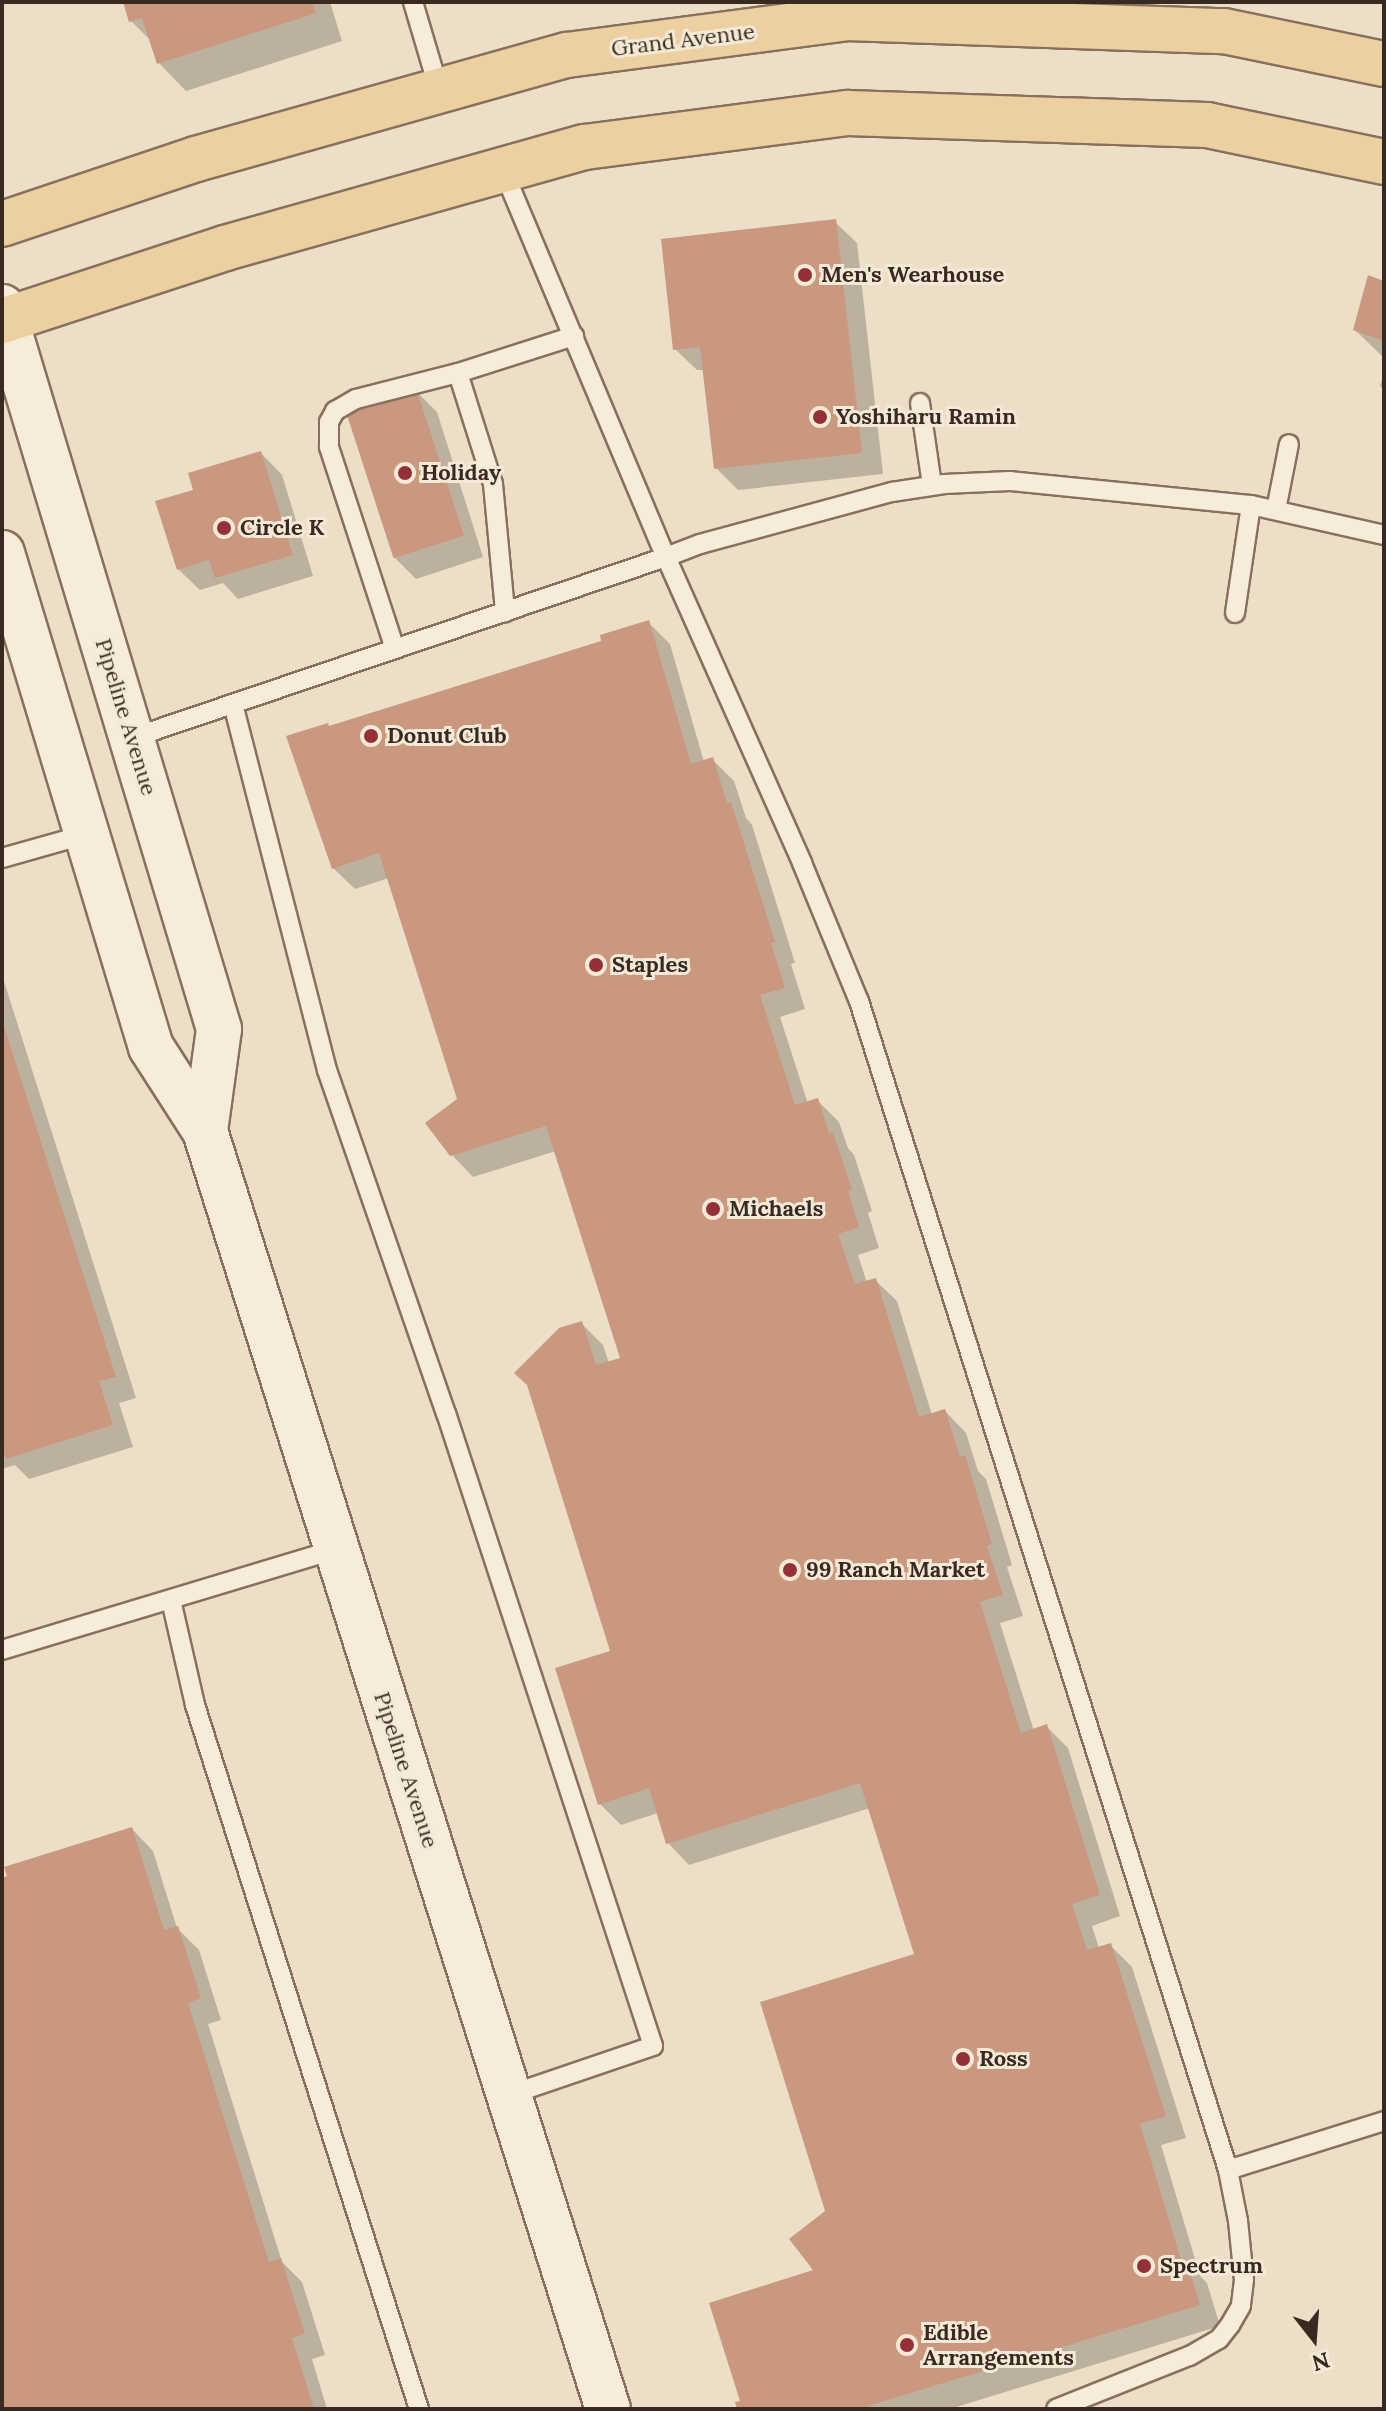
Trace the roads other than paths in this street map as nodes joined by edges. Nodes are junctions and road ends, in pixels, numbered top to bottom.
1 (413, 2) edge
2 (1384, 64) edge
3 (439, 90) junction
4 (1384, 162) edge
5 (503, 170) junction
6 (2, 224) edge
7 (3, 316) edge
8 (574, 336) junction
9 (458, 373) junction
10 (920, 403) dead end
11 (1289, 444) dead end
12 (932, 485) junction
13 (1251, 505) junction
14 (1276, 510) junction
15 (1384, 535) edge
16 (2, 553) edge
17 (666, 557) junction
18 (505, 612) junction
19 (1235, 613) dead end
20 (395, 649) junction
21 (233, 704) junction
22 (132, 738) junction
23 (87, 834) junction
24 (2, 858) edge
25 (205, 1131) junction
26 (336, 1549) junction
27 (171, 1600) junction
28 (2, 1650) edge
29 (509, 2095) junction
30 (1384, 2121) edge
31 (1228, 2170) junction
32 (419, 2409) edge
33 (608, 2409) edge
34 (1056, 2409) edge

1 - 3 lane
2 - 3 main road, Grand Avenue
3 - 6 main road, Grand Avenue
4 - 5 main road
5 - 7 main road
5 - 8 lane
7 - 22 main road, Pipeline Avenue
8 - 9 lane
8 - 17 lane
9 - 18 lane
9 - 20 lane
10 - 12 lane
11 - 14 lane
12 - 13 lane
12 - 17 lane
13 - 14 lane
13 - 19 lane
14 - 15 lane
16 - 23 main road, Pipeline Avenue
17 - 18 lane
17 - 31 lane
18 - 20 lane
20 - 21 lane
21 - 22 lane
21 - 29 lane
22 - 25 main road, Pipeline Avenue
23 - 24 lane
23 - 25 main road, Pipeline Avenue
25 - 26 main road, Pipeline Avenue
26 - 27 lane
26 - 29 main road, Pipeline Avenue
27 - 28 lane
27 - 32 lane
29 - 33 main road, Pipeline Avenue
30 - 31 lane
31 - 34 lane

